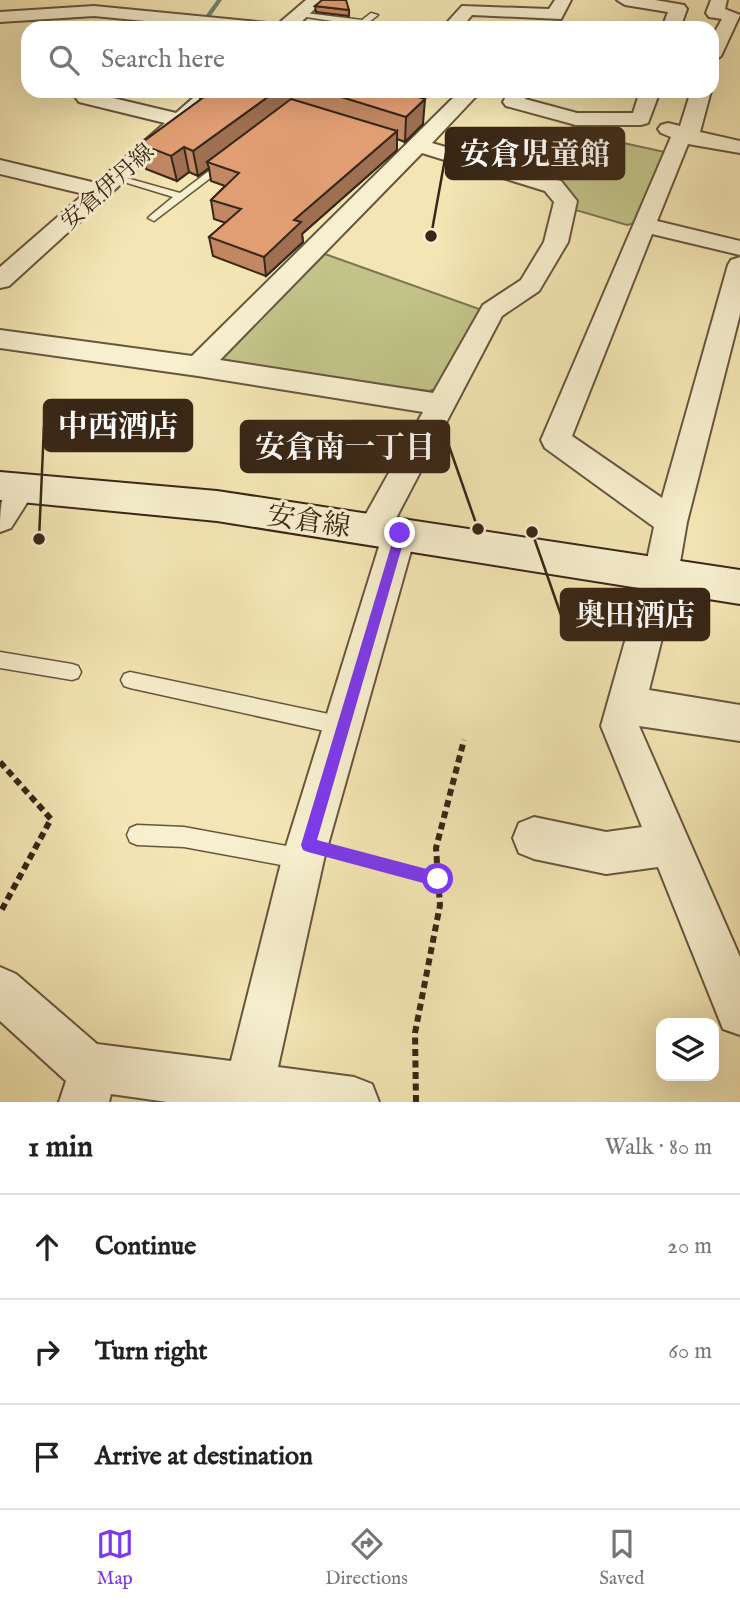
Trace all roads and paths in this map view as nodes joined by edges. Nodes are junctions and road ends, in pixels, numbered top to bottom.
1 (316, 0) edge
2 (625, 0) edge
3 (701, 9) edge
4 (94, 13) edge
5 (300, 14) junction
6 (556, 14) edge
7 (374, 15) dead end
8 (0, 17) edge
9 (189, 21) edge
10 (292, 21) edge
11 (336, 21) edge
12 (367, 21) edge
13 (458, 21) edge
14 (682, 21) edge
15 (733, 34) edge
16 (90, 98) edge
17 (205, 98) edge
18 (464, 98) edge
19 (521, 98) edge
20 (648, 98) edge
21 (699, 98) edge
22 (641, 119) junction
23 (180, 120) junction
24 (688, 136) junction
25 (411, 147) junction
26 (740, 147) edge
27 (236, 154) edge
28 (0, 167) edge
29 (109, 184) junction
30 (180, 196) junction
31 (154, 218) dead end
32 (643, 225) junction
33 (740, 248) edge
34 (740, 265) edge
35 (0, 280) edge
36 (734, 320) edge
37 (0, 339) edge
38 (198, 366) junction
39 (440, 404) junction
40 (10, 487) edge
41 (0, 519) edge
42 (671, 522) junction
43 (387, 531) junction
44 (661, 574) junction
45 (740, 587) edge
46 (0, 660) edge
47 (72, 672) dead end
48 (130, 680) dead end
49 (627, 704) junction
50 (740, 723) edge
51 (343, 726) junction
52 (464, 740) dead end
53 (0, 762) edge
54 (137, 835) dead end
55 (534, 838) dead end
56 (670, 845) junction
57 (305, 852) junction
58 (438, 879) junction
59 (0, 913) edge
60 (0, 990) edge
61 (740, 1012) edge
62 (89, 1085) edge
63 (252, 1095) edge
64 (354, 1102) edge
65 (416, 1102) edge

1 - 5 street
2 - 3 street
3 - 14 street
3 - 15 street
4 - 8 street
4 - 9 street
5 - 10 street
5 - 11 lane
6 - 13 street
7 - 12 lane
16 - 23 street
17 - 23 street, 安倉伊丹線
18 - 25 street
19 - 22 street
20 - 22 street
21 - 24 street
22 - 24 street
23 - 29 street, 安倉伊丹線
24 - 26 street
24 - 32 street
25 - 38 street
25 - 39 street
27 - 30 lane
28 - 29 street
29 - 30 lane
29 - 35 street, 安倉伊丹線
30 - 31 lane
32 - 33 street
32 - 42 street
34 - 36 street
36 - 42 street
37 - 38 street
38 - 39 street
39 - 43 street
40 - 41 street
40 - 43 street, 安倉線
42 - 44 street
43 - 44 street, 安倉線
43 - 51 street
44 - 45 street, 安倉線
44 - 49 street
46 - 47 lane
48 - 51 lane
49 - 50 street
49 - 56 street
51 - 57 street
52 - 58 path
53 - 59 path
54 - 57 lane
55 - 56 street
56 - 61 street
57 - 58 path
57 - 63 street
58 - 65 path
60 - 62 street
62 - 63 street
63 - 64 street

